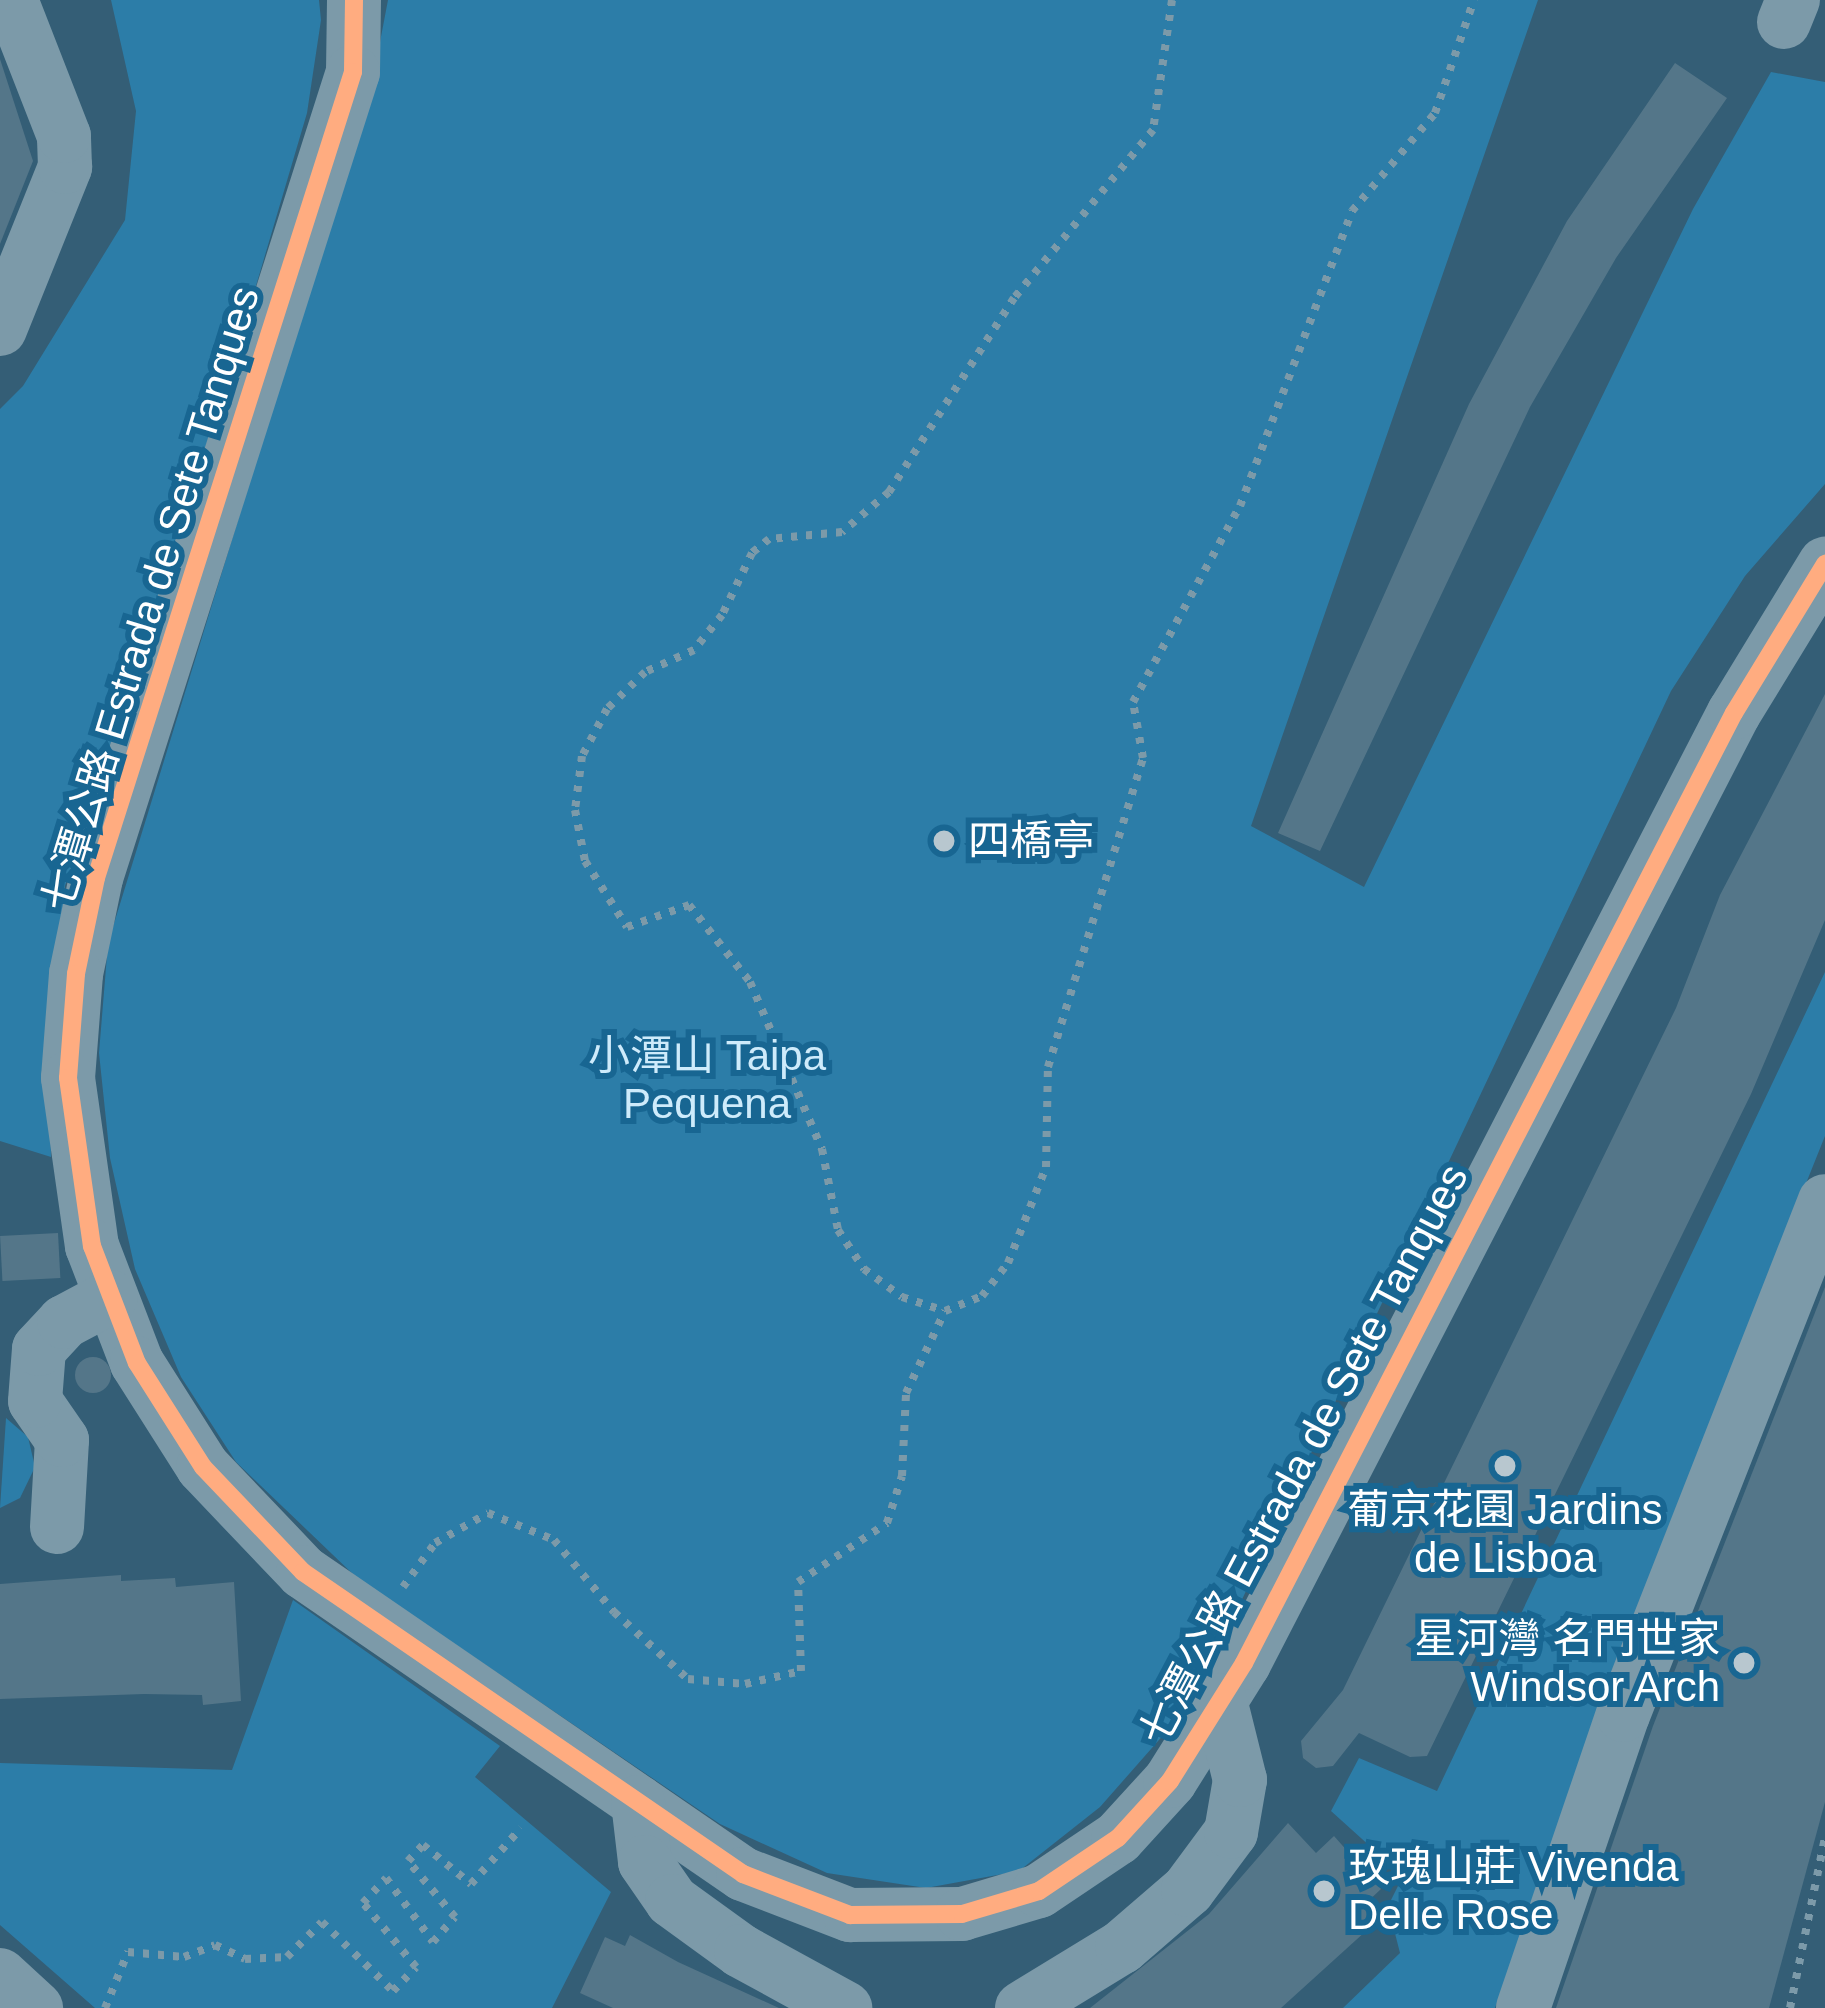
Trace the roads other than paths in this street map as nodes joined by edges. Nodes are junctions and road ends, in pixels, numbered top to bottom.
1 (10, 0) edge
2 (354, 0) edge
3 (0, 328) edge
4 (1825, 564) edge
5 (1825, 1201) edge
6 (111, 1297) junction
7 (57, 1527) dead end
8 (1220, 1700) junction
9 (638, 1802) junction
10 (0, 1975) edge
11 (36, 2008) edge
12 (845, 2008) edge
13 (1022, 2008) edge
14 (1522, 2008) edge

1 - 3 street
2 - 6 street, 七潭公路 Estrada de Sete Tanques
4 - 8 street, 七潭公路 Estrada de Sete Tanques
5 - 14 street
6 - 7 street
6 - 9 street, 七潭公路 Estrada de Sete Tanques
8 - 9 street, 七潭公路 Estrada de Sete Tanques
8 - 13 street
9 - 12 street
10 - 11 street

